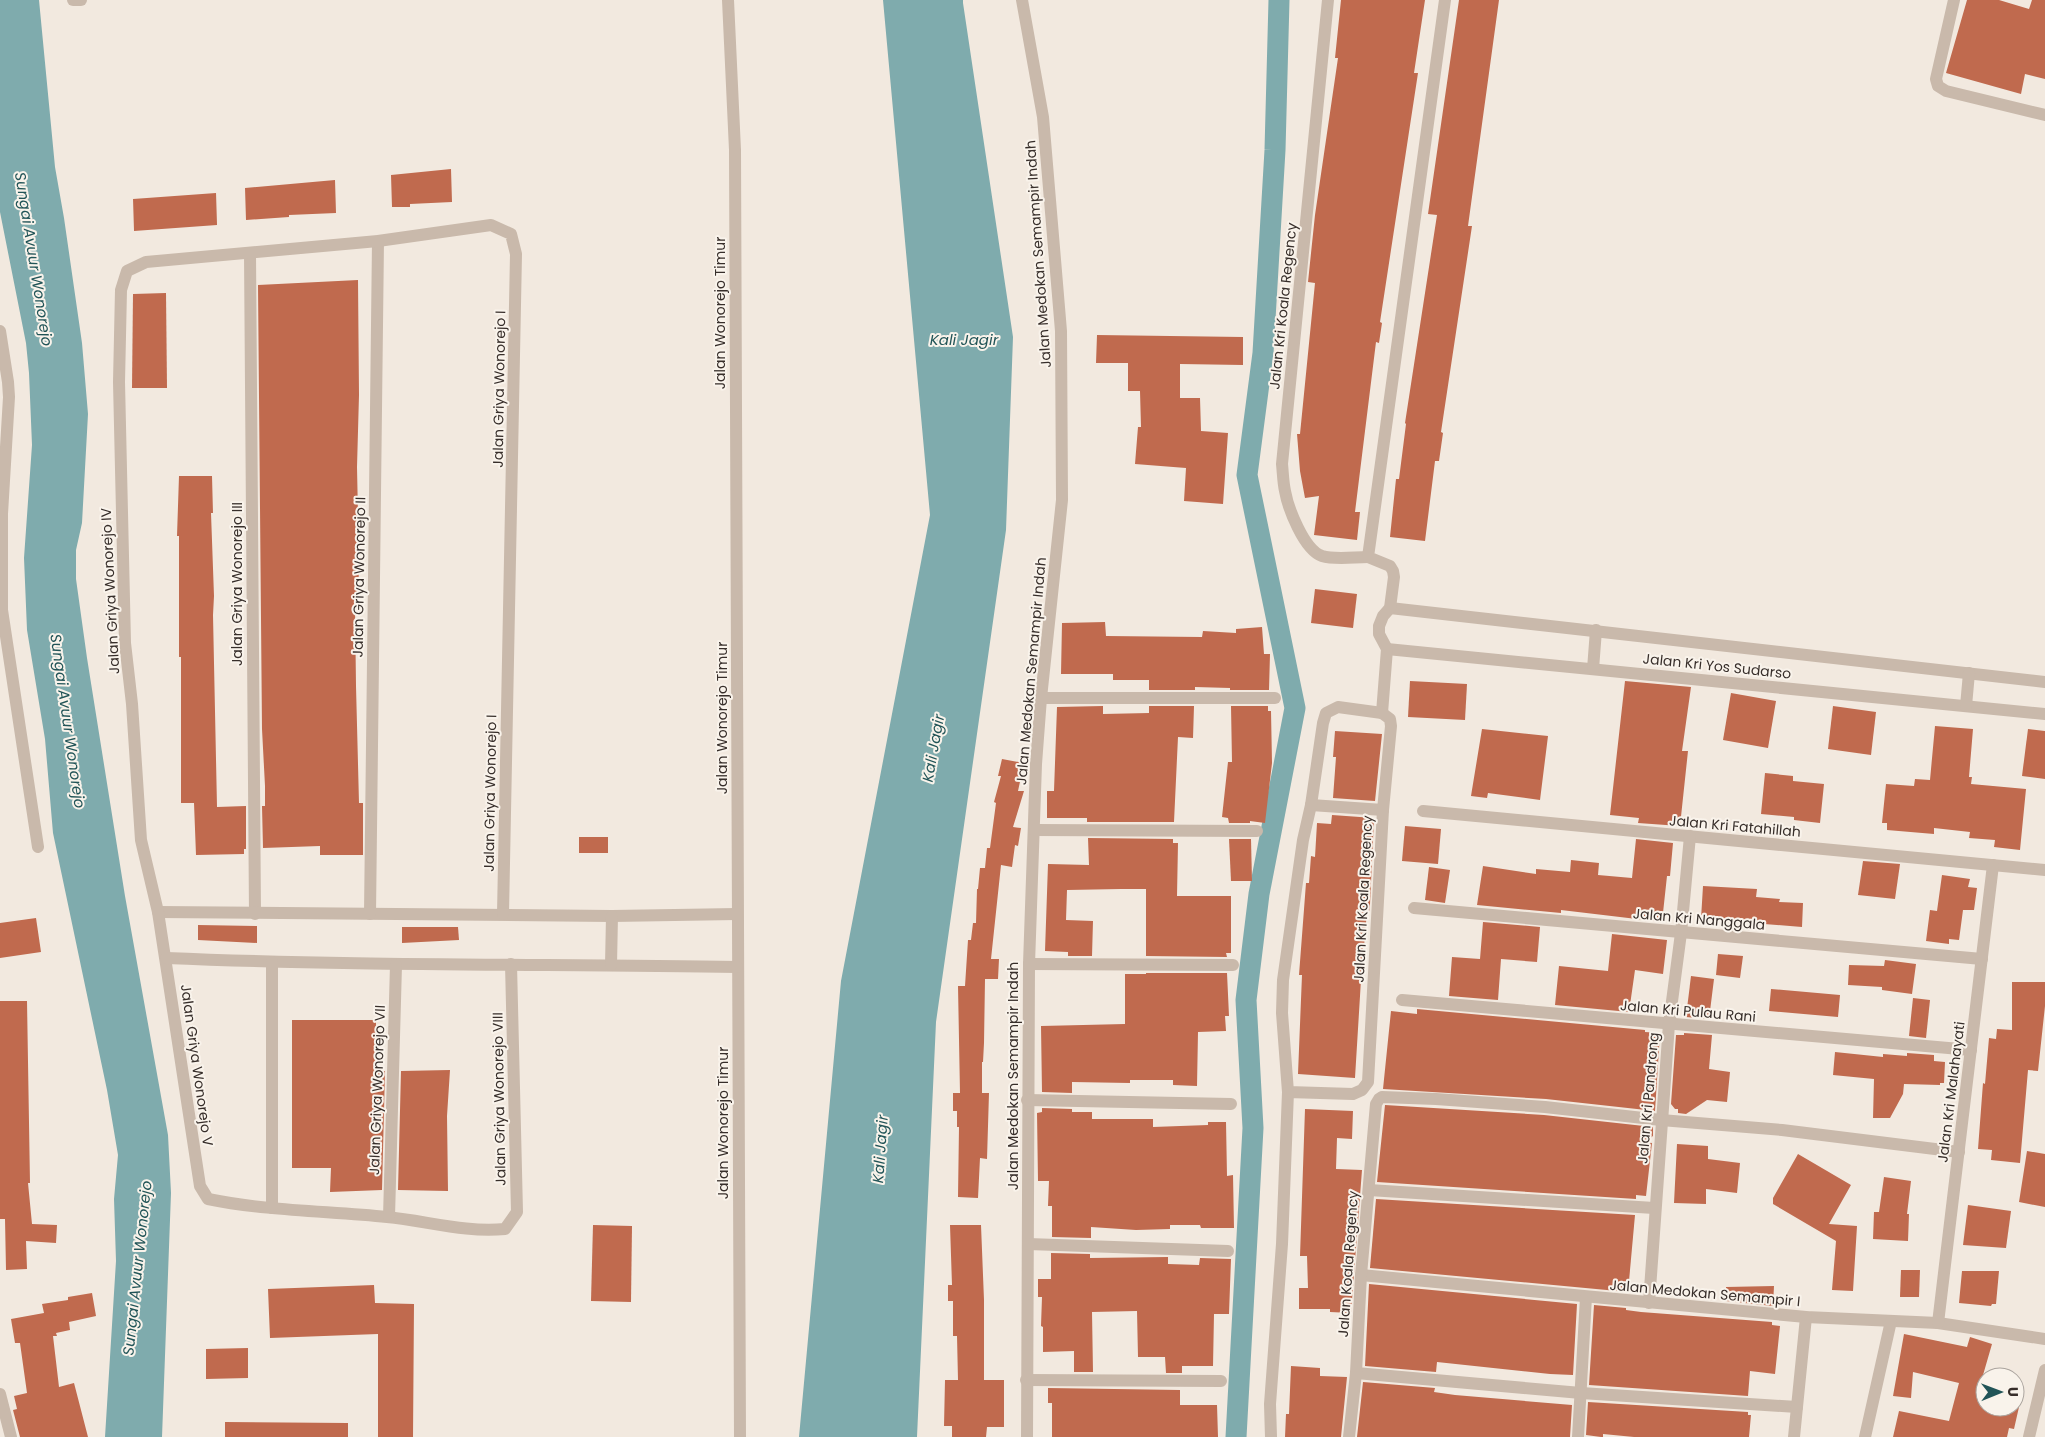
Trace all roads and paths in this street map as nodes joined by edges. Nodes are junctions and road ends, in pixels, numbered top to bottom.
1 (73, 0) edge
2 (81, 0) edge
3 (728, 0) edge
4 (1022, 0) edge
5 (1328, 0) edge
6 (1445, 0) edge
7 (1954, 0) edge
8 (2045, 115) edge
9 (378, 241) junction
10 (250, 254) junction
11 (146, 262) joint
12 (0, 331) edge
13 (1, 514) edge
14 (1368, 557) junction
15 (1390, 608) junction
16 (1596, 630) junction
17 (1387, 649) junction
18 (1593, 668) junction
19 (1968, 673) junction
20 (2045, 682) edge
21 (1040, 698) junction
22 (1275, 698) dead end
23 (1966, 706) junction
24 (2045, 714) edge
25 (1386, 716) junction
26 (1311, 805) junction
27 (1383, 810) junction
28 (1423, 811) dead end
29 (1034, 830) junction
30 (1257, 832) dead end
31 (1690, 836) junction
32 (38, 847) dead end
33 (1994, 865) junction
34 (2045, 870) edge
35 (1414, 908) dead end
36 (158, 912) junction
37 (255, 914) junction
38 (370, 914) junction
39 (503, 914) junction
40 (738, 914) junction
41 (612, 916) junction
42 (1681, 933) junction
43 (166, 958) junction
44 (1982, 959) junction
45 (272, 962) junction
46 (396, 964) junction
47 (511, 964) junction
48 (1028, 964) junction
49 (611, 965) junction
50 (1233, 965) dead end
51 (737, 967) junction
52 (1402, 1000) dead end
53 (1669, 1024) junction
54 (1971, 1050) junction
55 (1288, 1092) junction
56 (1027, 1100) junction
57 (1231, 1104) dead end
58 (1661, 1120) junction
59 (1959, 1152) junction
60 (1369, 1190) junction
61 (272, 1208) junction
62 (1654, 1208) junction
63 (389, 1217) junction
64 (1028, 1244) junction
65 (1228, 1250) dead end
66 (1361, 1275) junction
67 (1586, 1297) junction
68 (1648, 1302) junction
69 (1806, 1317) junction
70 (1891, 1321) junction
71 (1938, 1322) junction
72 (2045, 1339) edge
73 (2045, 1370) edge
74 (1356, 1373) junction
75 (1026, 1380) junction
76 (1221, 1381) dead end
77 (1581, 1393) junction
78 (0, 1394) edge
79 (1797, 1408) junction
80 (11, 1437) edge
81 (740, 1437) edge
82 (1027, 1437) edge
83 (1271, 1437) edge
84 (1349, 1437) edge
85 (1578, 1437) edge
86 (1794, 1437) edge
87 (1865, 1437) edge
88 (2029, 1437) edge

1 - 2 street
3 - 40 street, Jalan Wonorejo Timur
4 - 21 street, Jalan Medokan Semampir Indah
5 - 14 street, Jalan Kri Koala Regency
6 - 14 street
7 - 8 street
9 - 10 street, Jalan Griya Wonorejo I
9 - 38 street, Jalan Griya Wonorejo II
9 - 39 street, Jalan Griya Wonorejo I
10 - 11 street, Jalan Griya Wonorejo I
10 - 37 street, Jalan Griya Wonorejo III
11 - 36 street, Jalan Griya Wonorejo IV
12 - 13 street
13 - 32 street
14 - 15 street, Jalan Kri Koala Regency
15 - 16 street, Jalan Kri Yos Sudarso
15 - 17 street, Jalan Kri Koala Regency
16 - 18 street
16 - 19 street, Jalan Kri Yos Sudarso
17 - 18 street, Jalan Kri Yos Sudarso
17 - 25 street, Jalan Kri Koala Regency
18 - 23 street, Jalan Kri Yos Sudarso
19 - 20 street, Jalan Kri Yos Sudarso
19 - 23 street
21 - 22 street
21 - 29 street, Jalan Medokan Semampir Indah
23 - 24 street, Jalan Kri Yos Sudarso
25 - 26 street
25 - 27 street, Jalan Kri Koala Regency
26 - 27 street
26 - 55 street
27 - 55 street, Jalan Kri Koala Regency
28 - 31 street, Jalan Kri Fatahillah
29 - 30 street
29 - 48 street, Jalan Medokan Semampir Indah
31 - 33 street, Jalan Kri Fatahillah
31 - 42 street, Jalan Kri Pandrong
33 - 34 street, Jalan Kri Fatahillah
33 - 44 street, Jalan Kri Malahayati
35 - 42 street, Jalan Kri Nanggala
36 - 37 street
36 - 43 street, Jalan Griya Wonorejo IV
37 - 38 street
38 - 39 street
39 - 41 street
40 - 41 street
40 - 51 street, Jalan Wonorejo Timur
41 - 49 street
42 - 44 street, Jalan Kri Nanggala
42 - 53 street, Jalan Kri Pandrong
43 - 45 street
43 - 61 street, Jalan Griya Wonorejo V
44 - 54 street, Jalan Kri Malahayati
45 - 46 street
45 - 61 street
46 - 47 street
46 - 63 street, Jalan Griya Wonorejo VII
47 - 49 street
47 - 63 street, Jalan Griya Wonorejo VIII
48 - 50 street
48 - 56 street, Jalan Medokan Semampir Indah
49 - 51 street
51 - 81 street, Jalan Wonorejo Timur
52 - 53 street, Jalan Kri Pulau Rani
53 - 54 street, Jalan Kri Pulau Rani
53 - 58 street, Jalan Kri Pandrong
54 - 59 street, Jalan Kri Malahayati
55 - 83 street
56 - 57 street
56 - 64 street, Jalan Medokan Semampir Indah
58 - 59 street
58 - 60 street, Jalan Koala Regency
58 - 62 street, Jalan Kri Pandrong
59 - 71 street, Jalan Kri Malahayati
60 - 62 street
60 - 66 street, Jalan Koala Regency
61 - 63 street
62 - 68 street, Jalan Kri Pandrong
64 - 65 street
64 - 75 street, Jalan Medokan Semampir Indah
66 - 67 street, Jalan Medokan Semampir I
66 - 74 street, Jalan Koala Regency
67 - 68 street, Jalan Medokan Semampir I
67 - 77 street
68 - 69 street, Jalan Medokan Semampir I
69 - 70 street, Jalan Medokan Semampir I
69 - 79 street
70 - 71 street, Jalan Medokan Semampir I
70 - 87 street
71 - 72 street, Jalan Medokan Semampir I
73 - 88 street
74 - 77 street
74 - 84 street, Jalan Koala Regency
75 - 76 street
75 - 82 street, Jalan Medokan Semampir Indah
77 - 79 street
77 - 85 street
78 - 80 street
79 - 86 street

